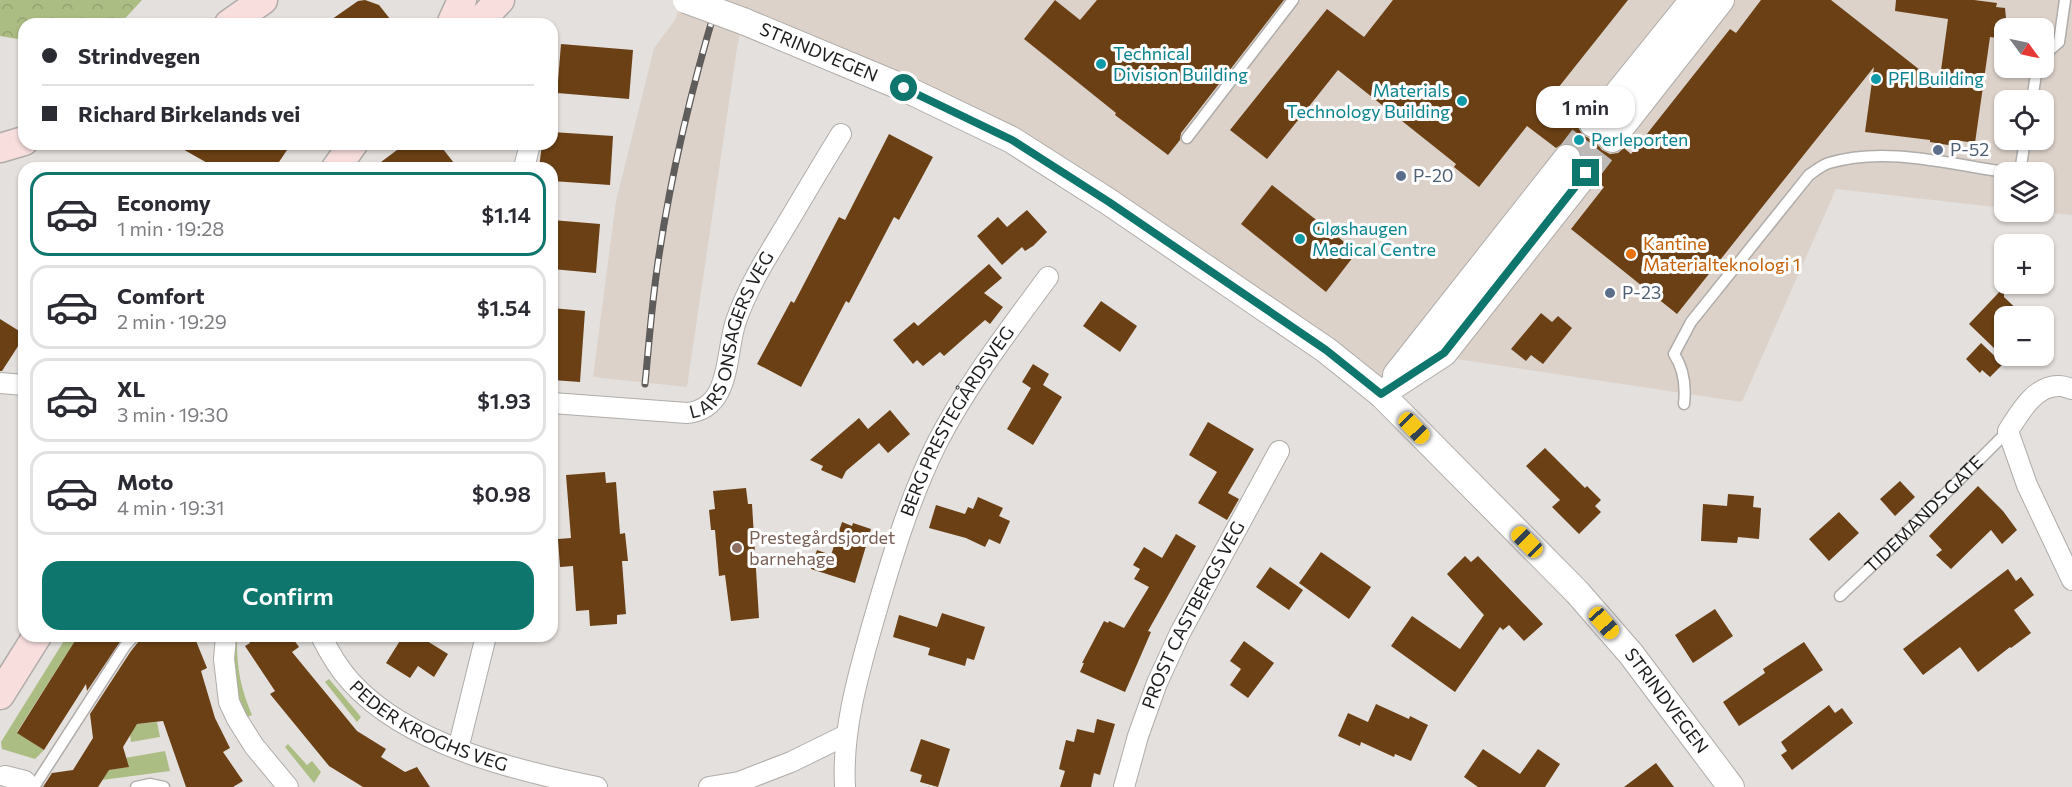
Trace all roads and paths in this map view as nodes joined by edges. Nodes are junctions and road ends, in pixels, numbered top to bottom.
1 (263, 0) edge
2 (462, 0) edge
3 (500, 0) edge
4 (686, 0) edge
5 (1293, 0) edge
6 (1694, 0) edge
7 (1720, 0) edge
8 (2065, 0) edge
9 (238, 18) edge
10 (454, 18) edge
11 (483, 18) edge
12 (2054, 47) edge
13 (841, 134) dead end
14 (1187, 138) dead end
15 (18, 143) edge
16 (0, 148) edge
17 (1994, 170) edge
18 (1048, 277) dead end
19 (0, 383) edge
20 (18, 384) edge
21 (2072, 389) edge
22 (1381, 394) junction
23 (558, 403) edge
24 (1684, 404) dead end
25 (2008, 431) junction
26 (1279, 451) dead end
27 (2072, 580) edge
28 (1840, 596) dead end
29 (33, 642) edge
30 (129, 642) edge
31 (225, 642) edge
32 (325, 642) edge
33 (485, 642) edge
34 (0, 695) edge
35 (846, 735) junction
36 (458, 749) junction
37 (5, 776) dead end
38 (32, 787) edge
39 (136, 787) edge
40 (164, 787) edge
41 (288, 787) edge
42 (597, 787) edge
43 (709, 787) edge
44 (845, 787) edge
45 (1124, 787) edge
46 (1731, 787) edge

1 - 9 main road
2 - 10 main road
3 - 11 main road
4 - 22 street, STRINDVEGEN, bridge
5 - 14 lane
6 - 7 street
8 - 12 lane
13 - 23 street, LARS ONSAGERS VEG
15 - 16 main road
17 - 24 lane
18 - 35 street, BERG PRESTEGÅRDSVEG
19 - 20 street
21 - 25 street, TIDEMANDS GATE
22 - 22 street
22 - 46 street, STRINDVEGEN
25 - 27 street
25 - 28 lane, TIDEMANDS GATE
26 - 45 street, PROST CASTBERGS VEG
29 - 34 main road
30 - 38 lane
31 - 41 street
32 - 36 street, PEDER KROGHS VEG
33 - 36 street
35 - 43 street
35 - 44 street, BERG PRESTEGÅRDSVEG
36 - 42 street, PEDER KROGHS VEG
37 - 38 street
39 - 40 lane

